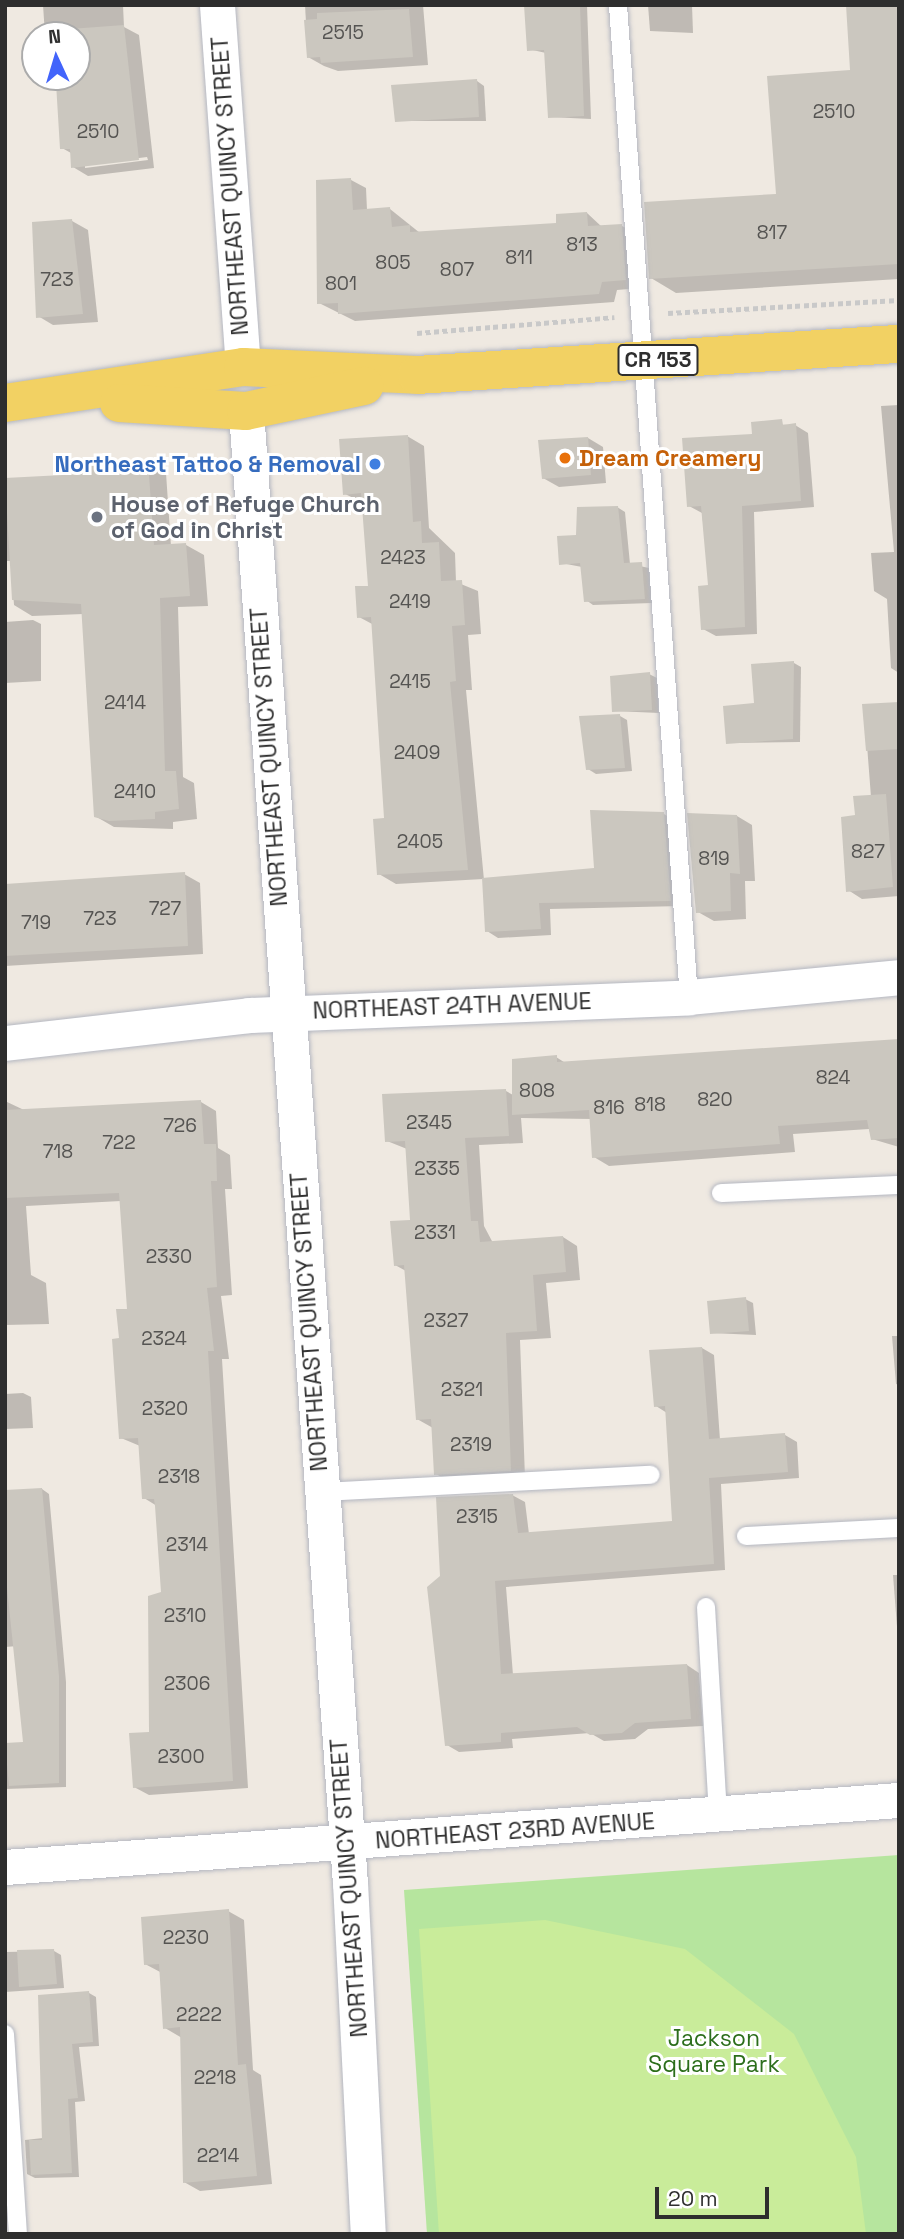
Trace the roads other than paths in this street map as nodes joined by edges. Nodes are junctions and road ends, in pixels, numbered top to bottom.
1 (216, 5) edge
2 (618, 5) edge
3 (899, 344) edge
4 (644, 361) junction
5 (243, 367) junction
6 (418, 375) junction
7 (57, 399) junction
8 (5, 403) edge
9 (246, 411) junction
10 (899, 977) edge
11 (689, 997) junction
12 (288, 1013) junction
13 (5, 1043) edge
14 (899, 1185) edge
15 (720, 1194) dead end
16 (651, 1475) dead end
17 (321, 1492) junction
18 (899, 1528) edge
19 (746, 1536) dead end
20 (706, 1607) dead end
21 (899, 1800) edge
22 (718, 1817) junction
23 (347, 1843) junction
24 (5, 1867) edge
25 (5, 2034) edge
26 (18, 2234) edge
27 (368, 2234) edge

1 - 5 street, NORTHEAST QUINCY STREET
2 - 4 lane
3 - 4 main road, CR 153
4 - 6 main road, CR 153
4 - 11 lane
5 - 6 main road, CR 153
5 - 7 main road, CR 153
6 - 9 main road, CR 153
7 - 8 main road, CR 153
7 - 9 main road, CR 153
9 - 12 street, NORTHEAST QUINCY STREET
10 - 11 street, NORTHEAST 24TH AVENUE
11 - 12 street, NORTHEAST 24TH AVENUE
12 - 13 street, NORTHEAST 24TH AVENUE
12 - 17 street, NORTHEAST QUINCY STREET
14 - 15 lane
16 - 17 lane
17 - 23 street, NORTHEAST QUINCY STREET
18 - 19 lane
20 - 22 lane
21 - 22 street, NORTHEAST 23RD AVENUE
22 - 23 street, NORTHEAST 23RD AVENUE
23 - 24 street, NORTHEAST 23RD AVENUE
23 - 27 street, NORTHEAST QUINCY STREET
25 - 26 lane

